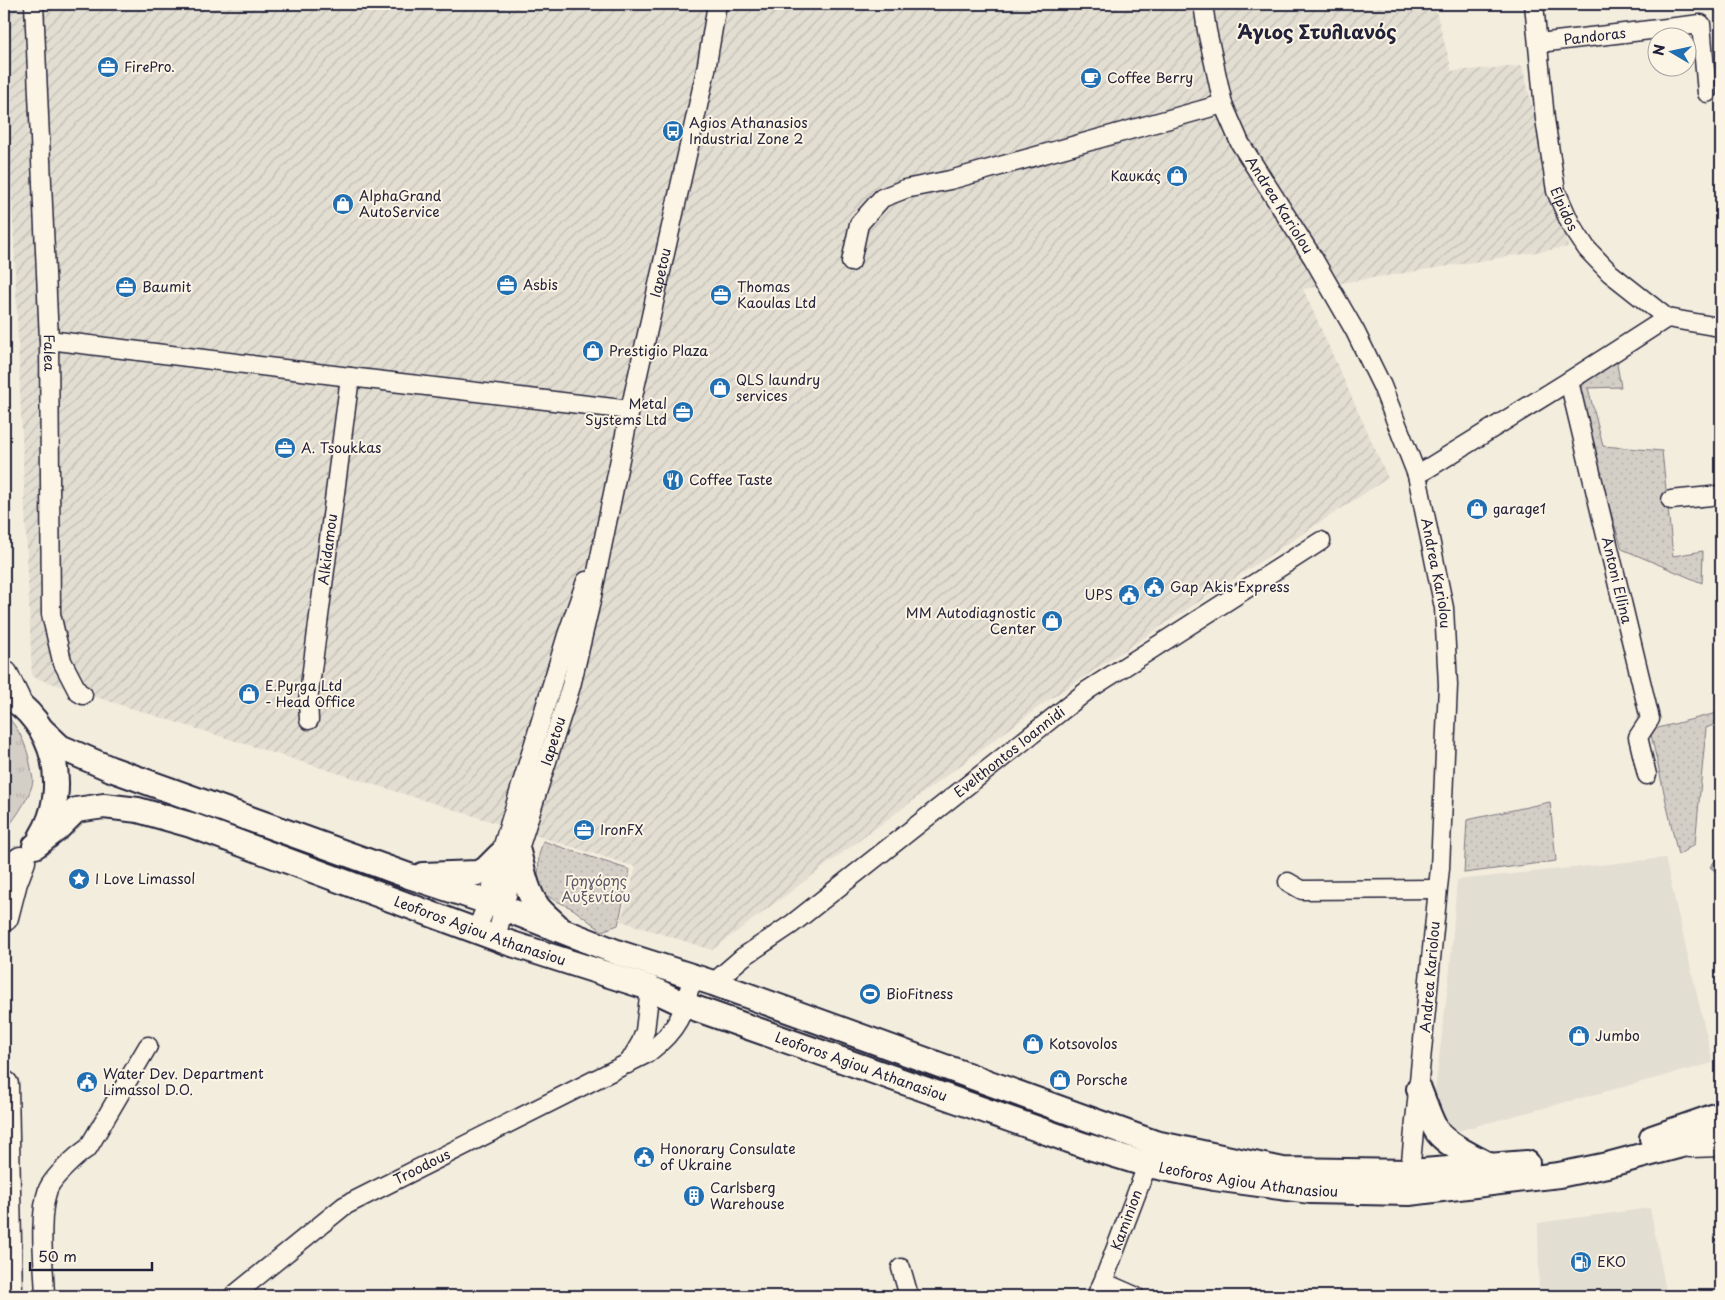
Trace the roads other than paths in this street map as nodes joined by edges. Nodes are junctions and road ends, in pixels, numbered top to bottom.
1 (34, 4) edge
2 (717, 4) edge
3 (1203, 4) edge
4 (1534, 4) edge
5 (1539, 43) junction
6 (1707, 93) dead end
7 (1223, 104) junction
8 (851, 262) dead end
9 (1668, 318) junction
10 (1721, 326) edge
11 (50, 340) junction
12 (350, 377) junction
13 (1569, 381) junction
14 (630, 410) junction
15 (1417, 475) junction
16 (1721, 495) edge
17 (1671, 500) dead end
18 (1321, 541) dead end
19 (4, 675) edge
20 (83, 695) dead end
21 (10, 697) edge
22 (309, 720) dead end
23 (43, 731) junction
24 (1647, 776) dead end
25 (509, 854) junction
26 (20, 860) edge
27 (408, 876) junction
28 (1288, 882) dead end
29 (1437, 889) junction
30 (496, 906) junction
31 (4, 917) edge
32 (563, 930) junction
33 (486, 935) junction
34 (703, 980) junction
35 (650, 988) junction
36 (686, 1005) junction
37 (148, 1046) dead end
38 (628, 1064) junction
39 (4, 1085) edge
40 (1419, 1089) junction
41 (1721, 1114) edge
42 (1721, 1134) edge
43 (1155, 1142) junction
44 (1721, 1142) edge
45 (1690, 1143) junction
46 (1148, 1165) junction
47 (1490, 1166) junction
48 (1409, 1182) junction
49 (901, 1268) dead end
50 (1099, 1289) edge
51 (8, 1296) edge
52 (44, 1296) edge
53 (233, 1296) edge
54 (909, 1296) edge
55 (1136, 1296) edge

1 - 11 street, Falea
2 - 14 street, Iapetou
3 - 7 street, Andrea Kariolou
4 - 5 street, Elpidos
5 - 6 street, Pandoras
5 - 9 street, Elpidos
7 - 8 street
7 - 15 street, Andrea Kariolou
9 - 10 street, Elpidos
9 - 13 street
11 - 12 street
11 - 20 street, Falea
12 - 14 street
12 - 22 street, Alkidamou
13 - 15 street
13 - 24 street, Antoni Ellina
14 - 25 street, Iapetou
15 - 29 street, Andrea Kariolou
16 - 17 street
18 - 34 street, Evelthontos Ioannidi
19 - 21 main road
21 - 23 main road
23 - 26 main road
23 - 27 main road, Leoforos Agiou Athanasiou
25 - 27 main road
25 - 30 street, Iapetou
25 - 32 main road
26 - 31 main road
26 - 33 main road, Leoforos Agiou Athanasiou
27 - 30 main road, Leoforos Agiou Athanasiou
28 - 29 street
29 - 40 street, Andrea Kariolou
30 - 32 main road, Leoforos Agiou Athanasiou
30 - 33 street, Iapetou
32 - 34 main road, Leoforos Agiou Athanasiou
33 - 35 main road, Leoforos Agiou Athanasiou
34 - 36 street, Troodous
34 - 43 main road, Leoforos Agiou Athanasiou
35 - 36 main road, Leoforos Agiou Athanasiou
35 - 38 street
36 - 38 street, Troodous
36 - 46 main road, Leoforos Agiou Athanasiou
37 - 52 street
38 - 53 street, Troodous
39 - 51 main road
40 - 47 main road
40 - 48 street, Andrea Kariolou
41 - 47 main road, Leoforos Agiou Athanasiou
42 - 45 main road, Leoforos Agiou Athanasiou
43 - 46 street, Kaminion
43 - 48 main road, Leoforos Agiou Athanasiou
44 - 45 main road
45 - 48 main road, Leoforos Agiou Athanasiou
46 - 48 main road, Leoforos Agiou Athanasiou
46 - 50 street, Kaminion
47 - 48 main road, Leoforos Agiou Athanasiou
49 - 54 street
50 - 55 street

